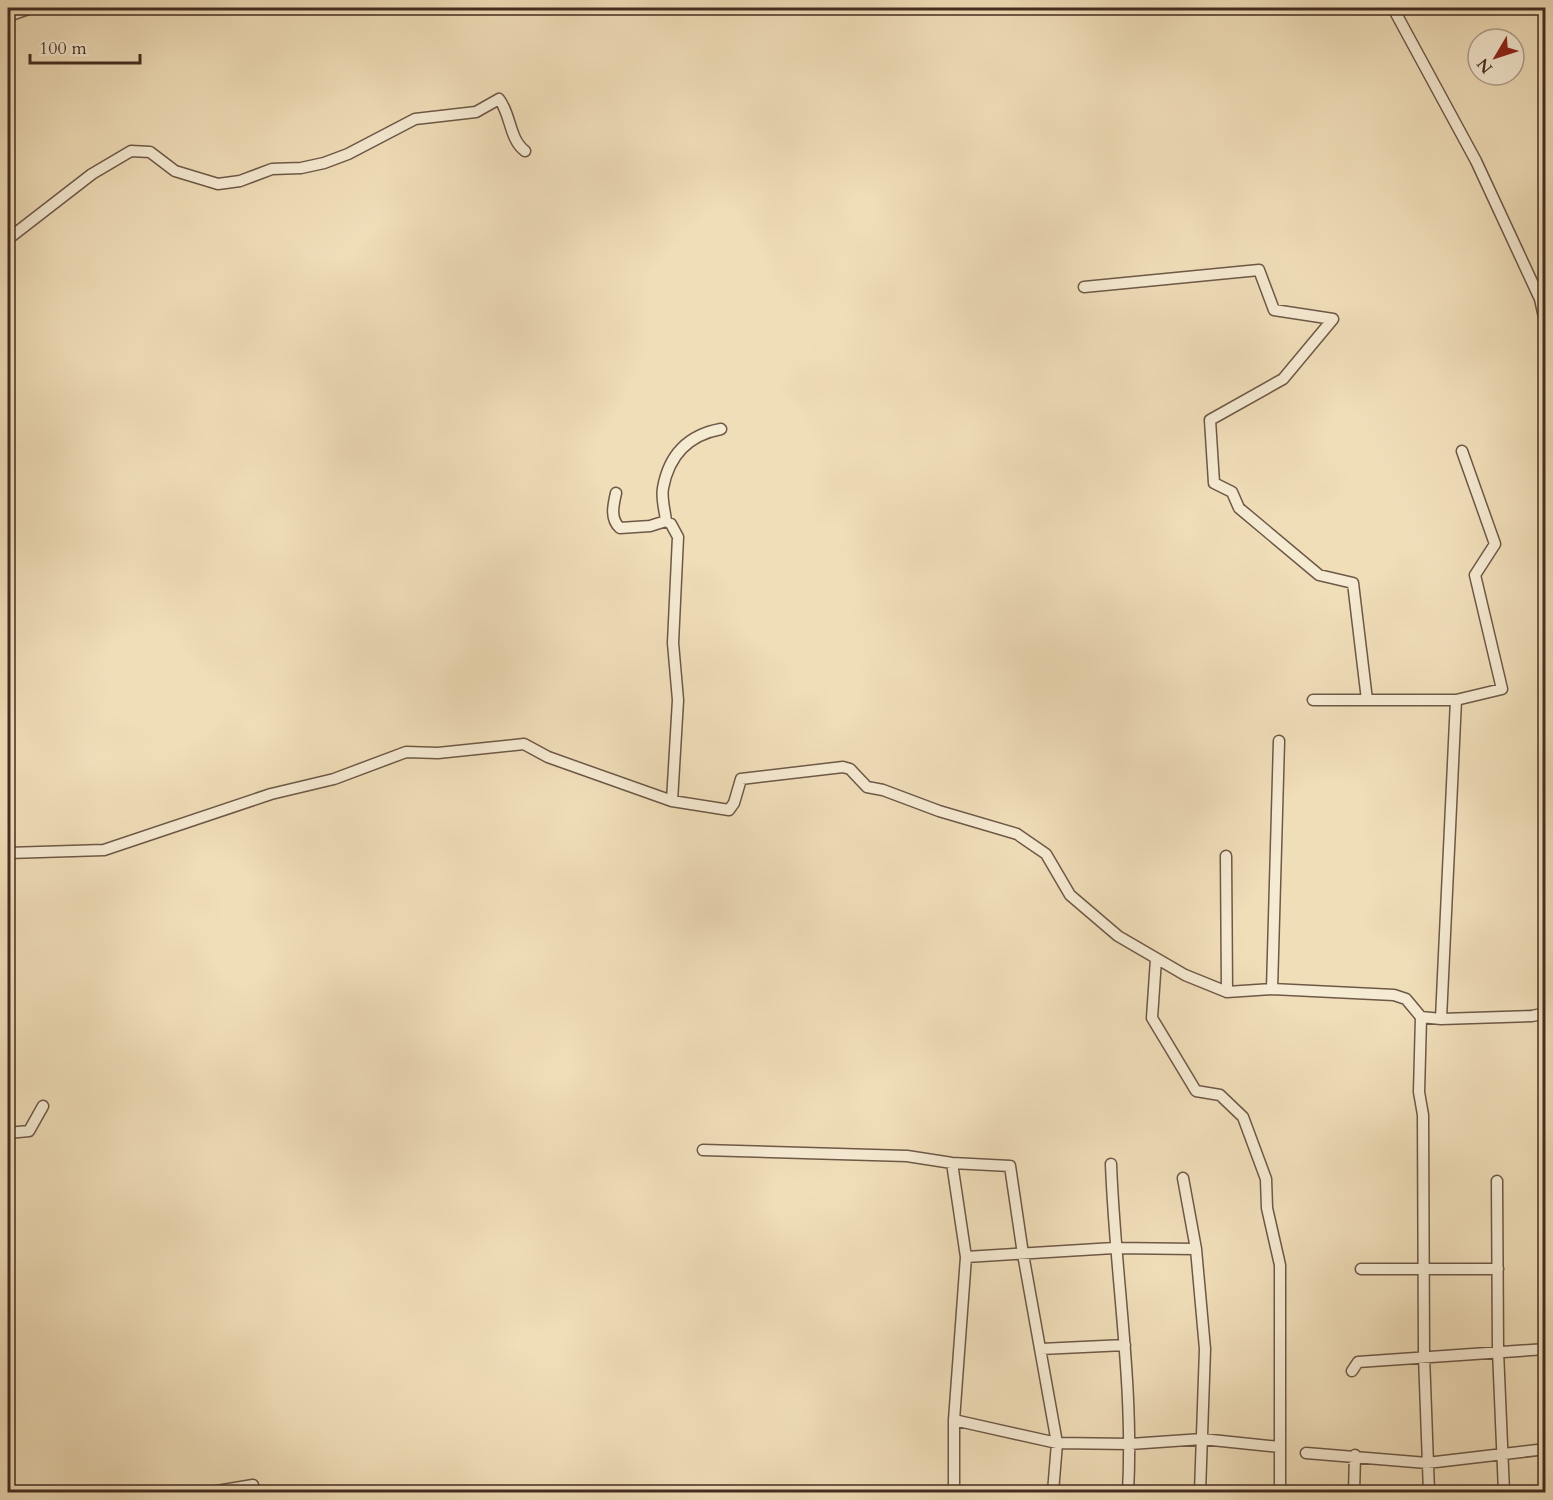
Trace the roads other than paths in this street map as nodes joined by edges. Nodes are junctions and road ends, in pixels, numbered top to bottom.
1 (31, 8) edge
2 (1393, 8) edge
3 (8, 16) edge
4 (525, 151) dead end
5 (8, 239) edge
6 (1084, 287) dead end
7 (1545, 326) edge
8 (8, 363) edge
9 (8, 386) edge
10 (721, 429) dead end
11 (1462, 452) dead end
12 (615, 493) dead end
13 (666, 521) junction
14 (1313, 700) dead end
15 (1367, 700) junction
16 (1456, 700) junction
17 (1279, 741) dead end
18 (672, 801) junction
19 (8, 853) edge
20 (1226, 856) dead end
21 (1156, 959) junction
22 (1272, 989) junction
23 (1227, 992) junction
24 (1545, 1013) edge
25 (1421, 1017) junction
26 (1440, 1019) junction
27 (43, 1106) dead end
28 (8, 1133) edge
29 (703, 1150) dead end
30 (952, 1163) junction
31 (1111, 1164) dead end
32 (1183, 1178) dead end
33 (1497, 1181) dead end
34 (1114, 1248) junction
35 (1196, 1249) junction
36 (1023, 1254) junction
37 (966, 1257) junction
38 (1424, 1268) junction
39 (1361, 1269) dead end
40 (1498, 1269) junction
41 (1125, 1345) junction
42 (1041, 1349) junction
43 (1545, 1349) edge
44 (1498, 1351) junction
45 (1424, 1356) junction
46 (1352, 1371) dead end
47 (954, 1420) junction
48 (1202, 1439) junction
49 (1057, 1443) junction
50 (1130, 1444) junction
51 (1280, 1447) junction
52 (1545, 1449) edge
53 (1306, 1453) dead end
54 (1504, 1454) junction
55 (1355, 1455) junction
56 (1427, 1463) junction
57 (253, 1485) dead end
58 (211, 1492) edge
59 (954, 1492) edge
60 (1053, 1492) edge
61 (1128, 1492) edge
62 (1200, 1492) edge
63 (1280, 1492) edge
64 (1354, 1492) edge
65 (1429, 1492) edge
66 (1504, 1492) edge

1 - 3 street
2 - 7 street
4 - 5 street
6 - 15 street
8 - 9 street
10 - 13 street
11 - 16 street
12 - 13 street
13 - 18 street
14 - 15 street
15 - 16 street
16 - 26 street
17 - 22 street
18 - 19 street
18 - 21 street
20 - 23 street
21 - 23 street
21 - 51 street
22 - 23 street
22 - 25 street
24 - 26 street
25 - 26 street
25 - 38 street
27 - 28 street
29 - 30 street
30 - 36 street
30 - 37 street
31 - 34 street
32 - 35 street
33 - 40 street
34 - 35 street
34 - 36 street
34 - 41 street
35 - 48 street
36 - 37 street
36 - 42 street
37 - 47 street
38 - 39 street
38 - 40 street
38 - 45 street
40 - 44 street
41 - 42 street
41 - 50 street
42 - 49 street
43 - 44 street
44 - 45 street
44 - 54 street
45 - 46 street
45 - 56 street
47 - 49 street
47 - 59 street
48 - 50 street
48 - 51 street
48 - 62 street
49 - 50 street
49 - 60 street
50 - 61 street
51 - 63 street
52 - 54 street
53 - 55 street
54 - 56 street
54 - 66 street
55 - 56 street
55 - 64 street
56 - 65 street
57 - 58 street

